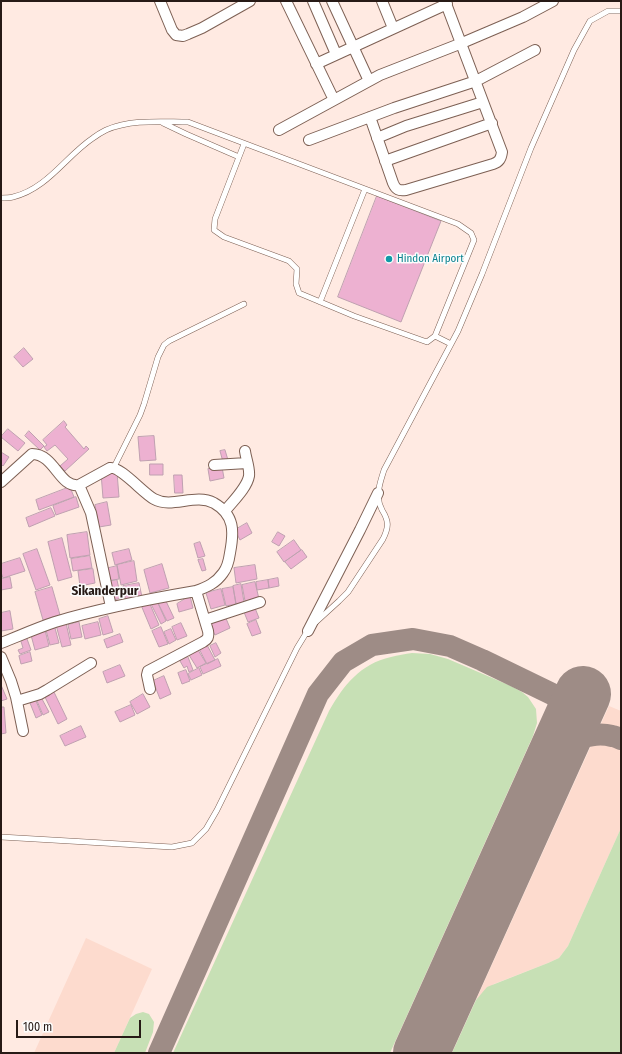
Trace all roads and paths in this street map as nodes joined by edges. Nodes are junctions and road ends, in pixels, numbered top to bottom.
1 (160, 1) edge
2 (250, 1) edge
3 (286, 1) edge
4 (313, 1) edge
5 (332, 1) edge
6 (382, 1) edge
7 (553, 1) edge
8 (446, 2) edge
9 (621, 11) edge
10 (393, 28) junction
11 (462, 43) junction
12 (354, 47) junction
13 (535, 50) dead end
14 (336, 54) junction
15 (316, 64) junction
16 (369, 81) junction
17 (476, 81) junction
18 (334, 100) junction
19 (483, 102) junction
20 (370, 117) junction
21 (160, 122) junction
22 (492, 123) junction
23 (279, 130) dead end
24 (377, 138) junction
25 (309, 140) dead end
26 (244, 144) junction
27 (239, 157) junction
28 (385, 162) junction
29 (364, 189) junction
30 (1, 198) edge
31 (320, 302) junction
32 (244, 304) dead end
33 (435, 336) junction
34 (451, 344) junction
35 (245, 451) dead end
36 (247, 463) junction
37 (214, 465) dead end
38 (114, 467) junction
39 (1, 482) edge
40 (79, 484) junction
41 (378, 493) junction
42 (225, 511) junction
43 (196, 591) junction
44 (260, 602) dead end
45 (111, 608) junction
46 (205, 620) junction
47 (308, 631) junction
48 (1, 643) edge
49 (1, 657) edge
50 (91, 663) dead end
51 (150, 689) dead end
52 (16, 701) junction
53 (24, 731) dead end
54 (1, 837) edge

1 - 2 street
3 - 15 street
4 - 14 street
5 - 12 street
6 - 10 street
7 - 11 street
8 - 10 street
8 - 11 street
9 - 34 lane
10 - 12 street
11 - 16 street
11 - 17 street
12 - 14 street
12 - 16 street
13 - 17 street
14 - 15 street
15 - 18 street
16 - 18 street
17 - 19 street
17 - 20 street
18 - 23 street
19 - 22 street
19 - 24 street
20 - 24 street
20 - 25 street
21 - 26 lane
21 - 27 lane
21 - 30 lane
22 - 28 street
22 - 28 street
24 - 28 street
26 - 27 lane
26 - 29 lane
27 - 31 lane
29 - 31 lane
29 - 33 lane
31 - 33 lane
32 - 38 lane
33 - 34 lane
34 - 41 lane
35 - 36 street
36 - 37 street
36 - 42 street
38 - 40 street
38 - 42 street
39 - 40 street
40 - 45 street
41 - 47 street
41 - 47 lane
42 - 43 street
43 - 45 street
43 - 46 street
44 - 46 street
45 - 48 street
46 - 51 street
47 - 54 lane
49 - 52 street
50 - 52 street
52 - 53 street

